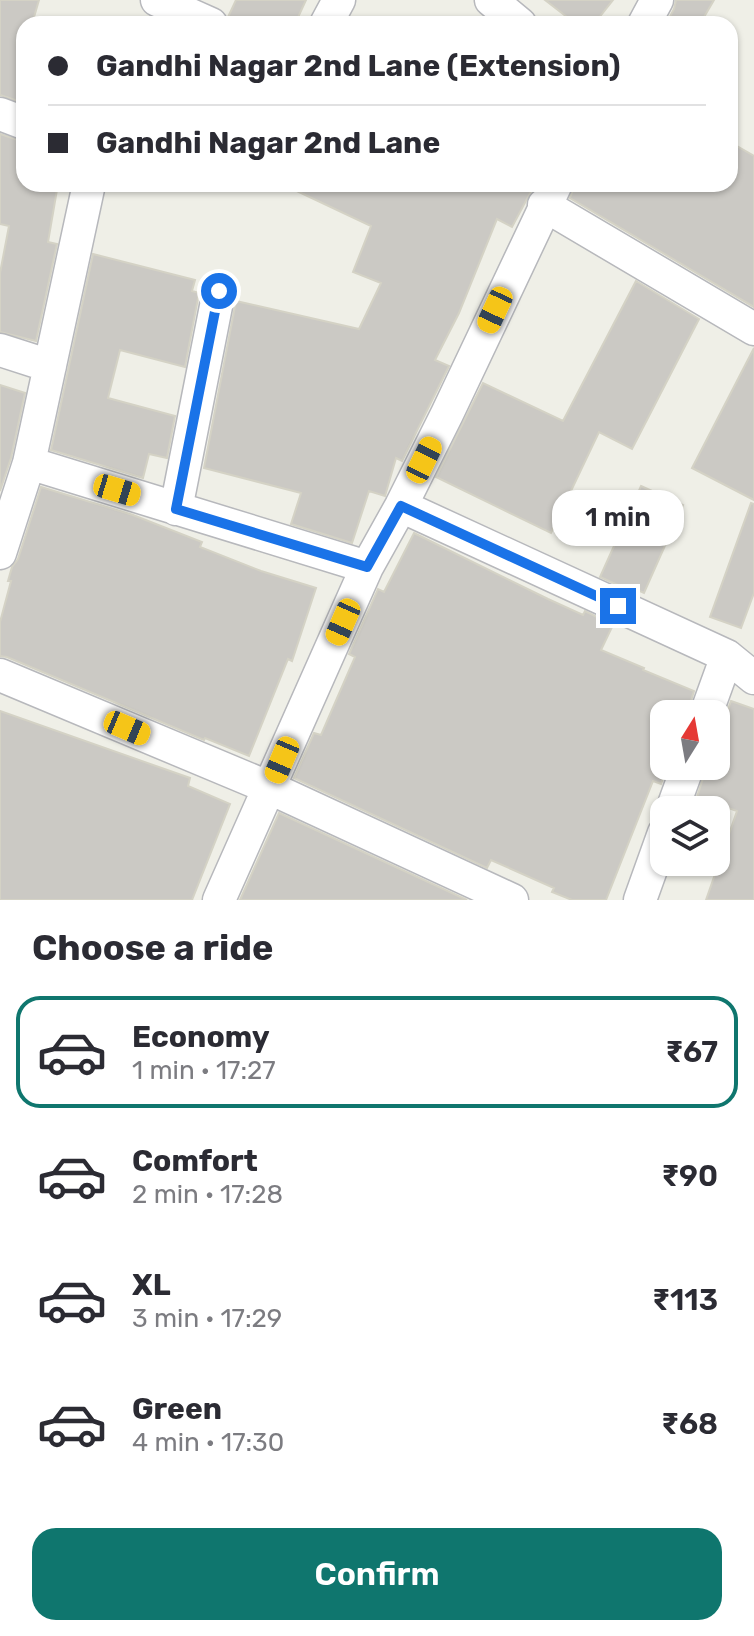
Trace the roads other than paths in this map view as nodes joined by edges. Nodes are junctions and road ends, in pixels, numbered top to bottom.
1 (157, 0) edge
2 (491, 0) edge
3 (193, 16) edge
4 (510, 16) edge
5 (87, 192) edge
6 (550, 195) edge
7 (219, 291) dead end
8 (754, 329) edge
9 (0, 350) edge
10 (50, 366) junction
11 (29, 463) junction
12 (401, 506) junction
13 (176, 509) junction
14 (0, 553) edge
15 (367, 567) junction
16 (727, 656) junction
17 (0, 675) edge
18 (754, 678) edge
19 (711, 700) edge
20 (270, 788) junction
21 (650, 872) edge
22 (219, 900) edge
23 (512, 900) edge
24 (640, 900) edge

1 - 3 street
2 - 4 street
5 - 10 street
6 - 8 street
6 - 12 street
7 - 13 street
9 - 10 street
10 - 11 street
11 - 13 street
11 - 14 street
12 - 15 street
12 - 16 street
13 - 15 street
15 - 20 street
16 - 18 street
16 - 19 street
17 - 20 street
20 - 22 street
20 - 23 street
21 - 24 street

